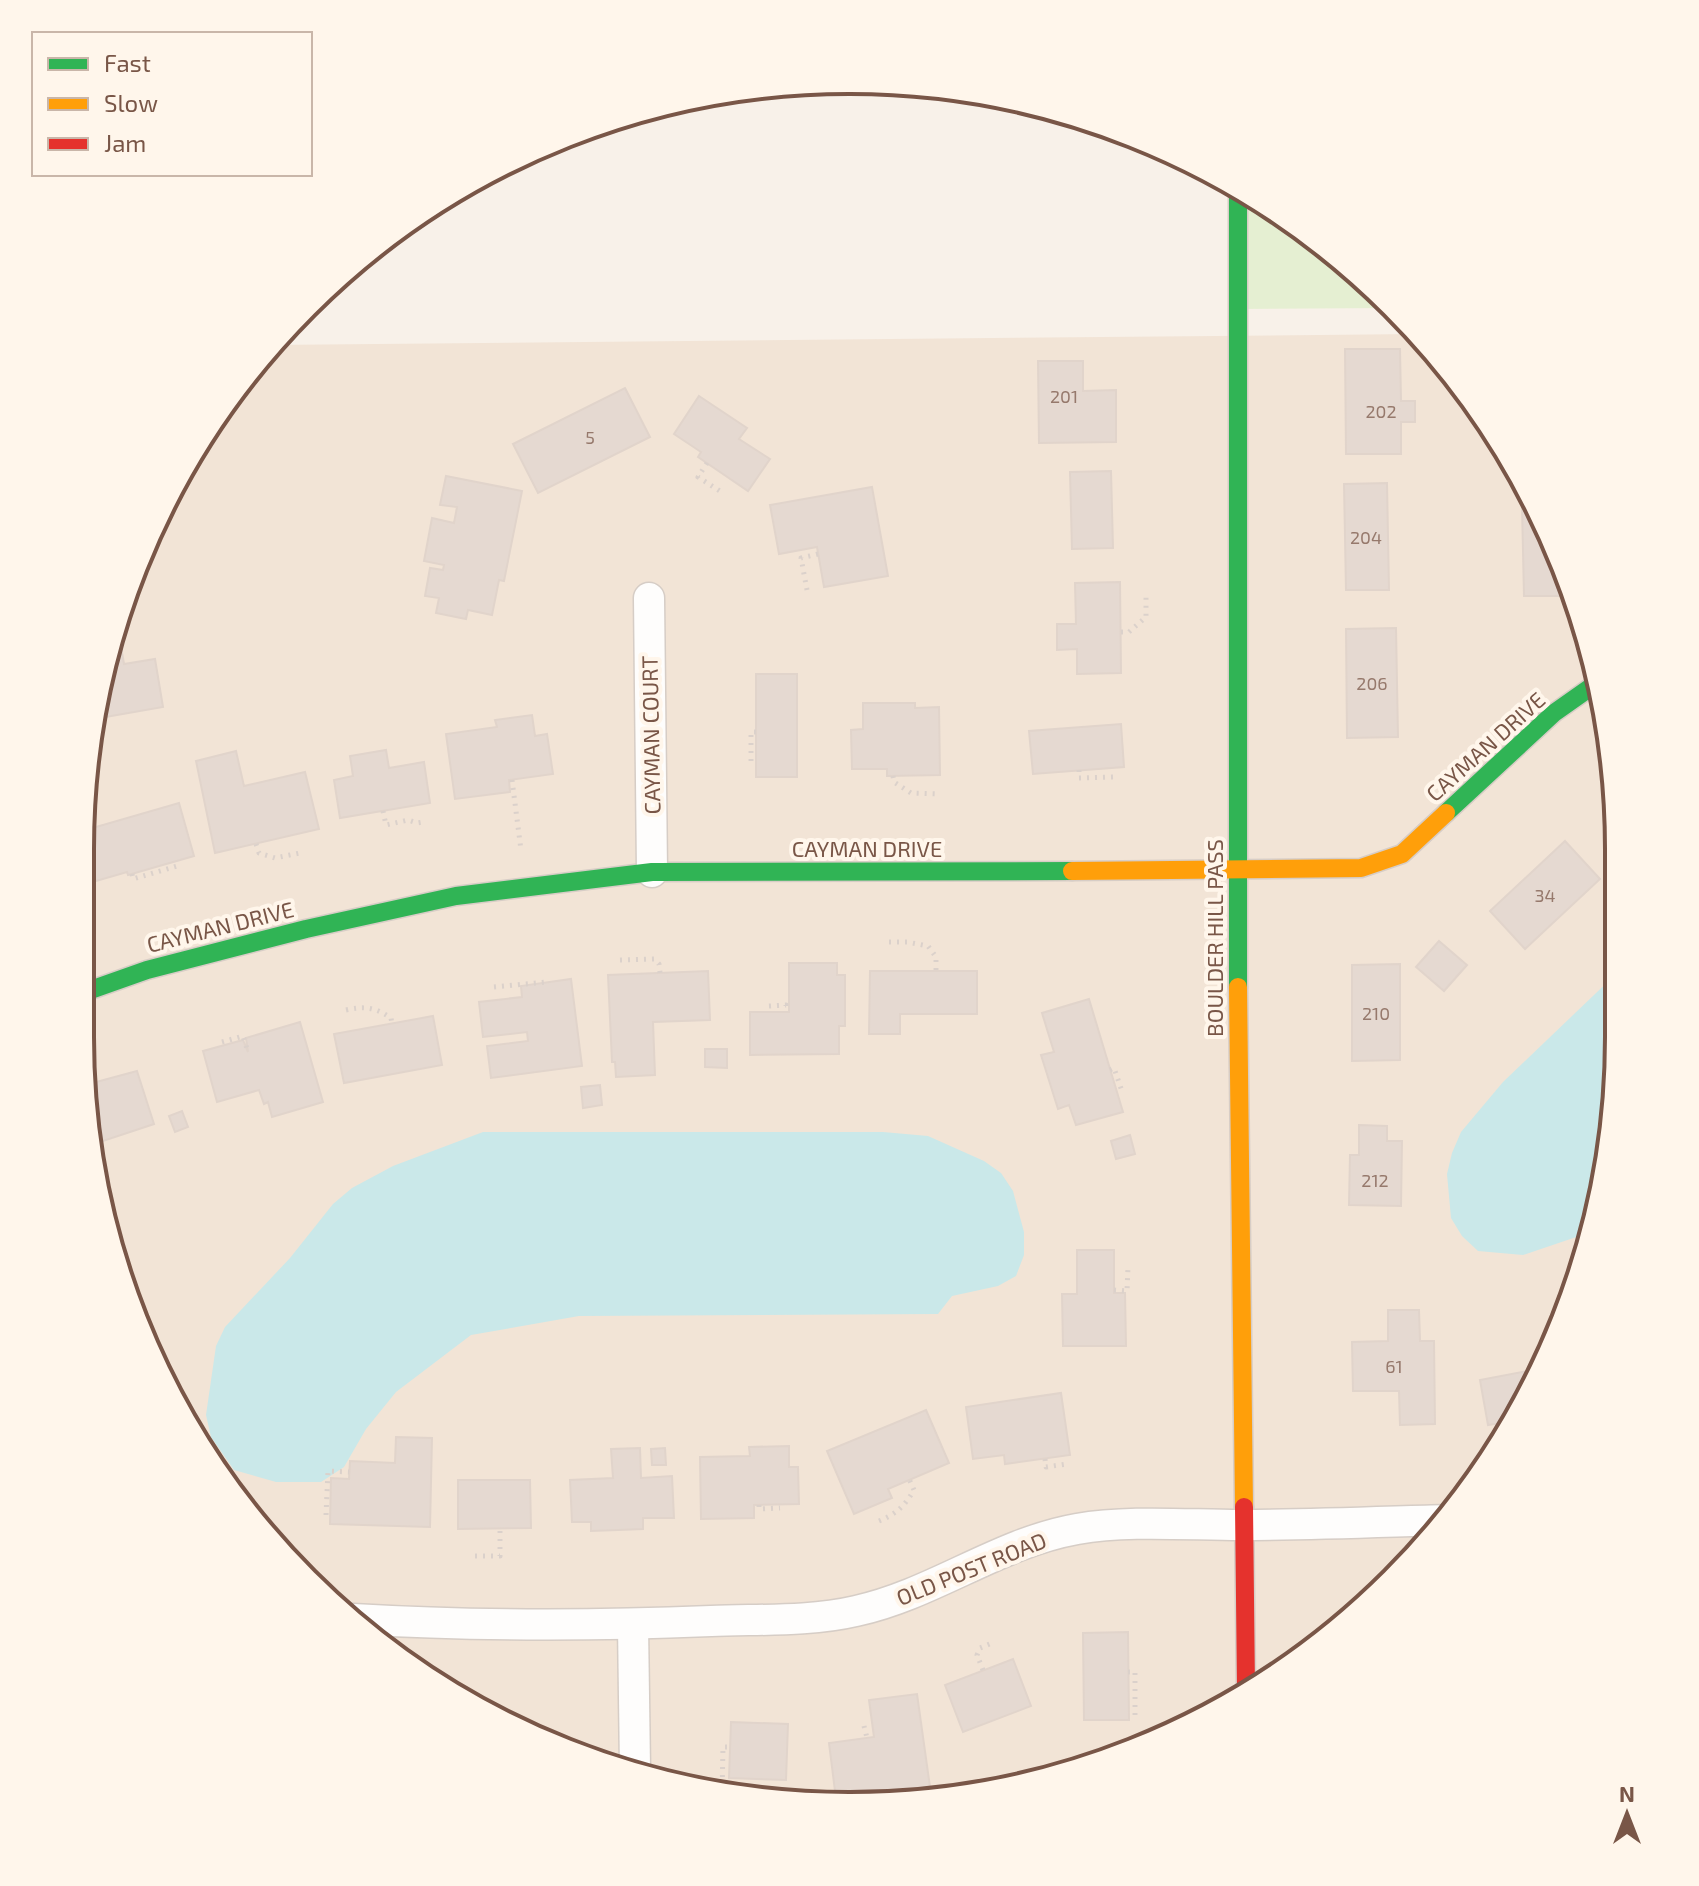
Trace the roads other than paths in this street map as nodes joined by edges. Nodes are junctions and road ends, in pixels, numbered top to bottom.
1 (1238, 202) edge
2 (649, 598) dead end
3 (1587, 690) edge
4 (1237, 871) junction
5 (652, 872) junction
6 (94, 989) edge
7 (1430, 1520) edge
8 (1245, 1525) junction
9 (370, 1620) edge
10 (633, 1625) junction
11 (1246, 1679) edge
12 (635, 1760) edge

1 - 4 street, BOULDER HILL PASS
2 - 5 street, CAYMAN COURT
3 - 4 street, CAYMAN DRIVE
4 - 5 street, CAYMAN DRIVE
4 - 8 street, BOULDER HILL PASS
5 - 6 street, CAYMAN DRIVE
7 - 8 street, OLD POST ROAD
8 - 10 street, OLD POST ROAD
8 - 11 street, BOULDER HILL PASS
9 - 10 street, OLD POST ROAD
10 - 12 street

